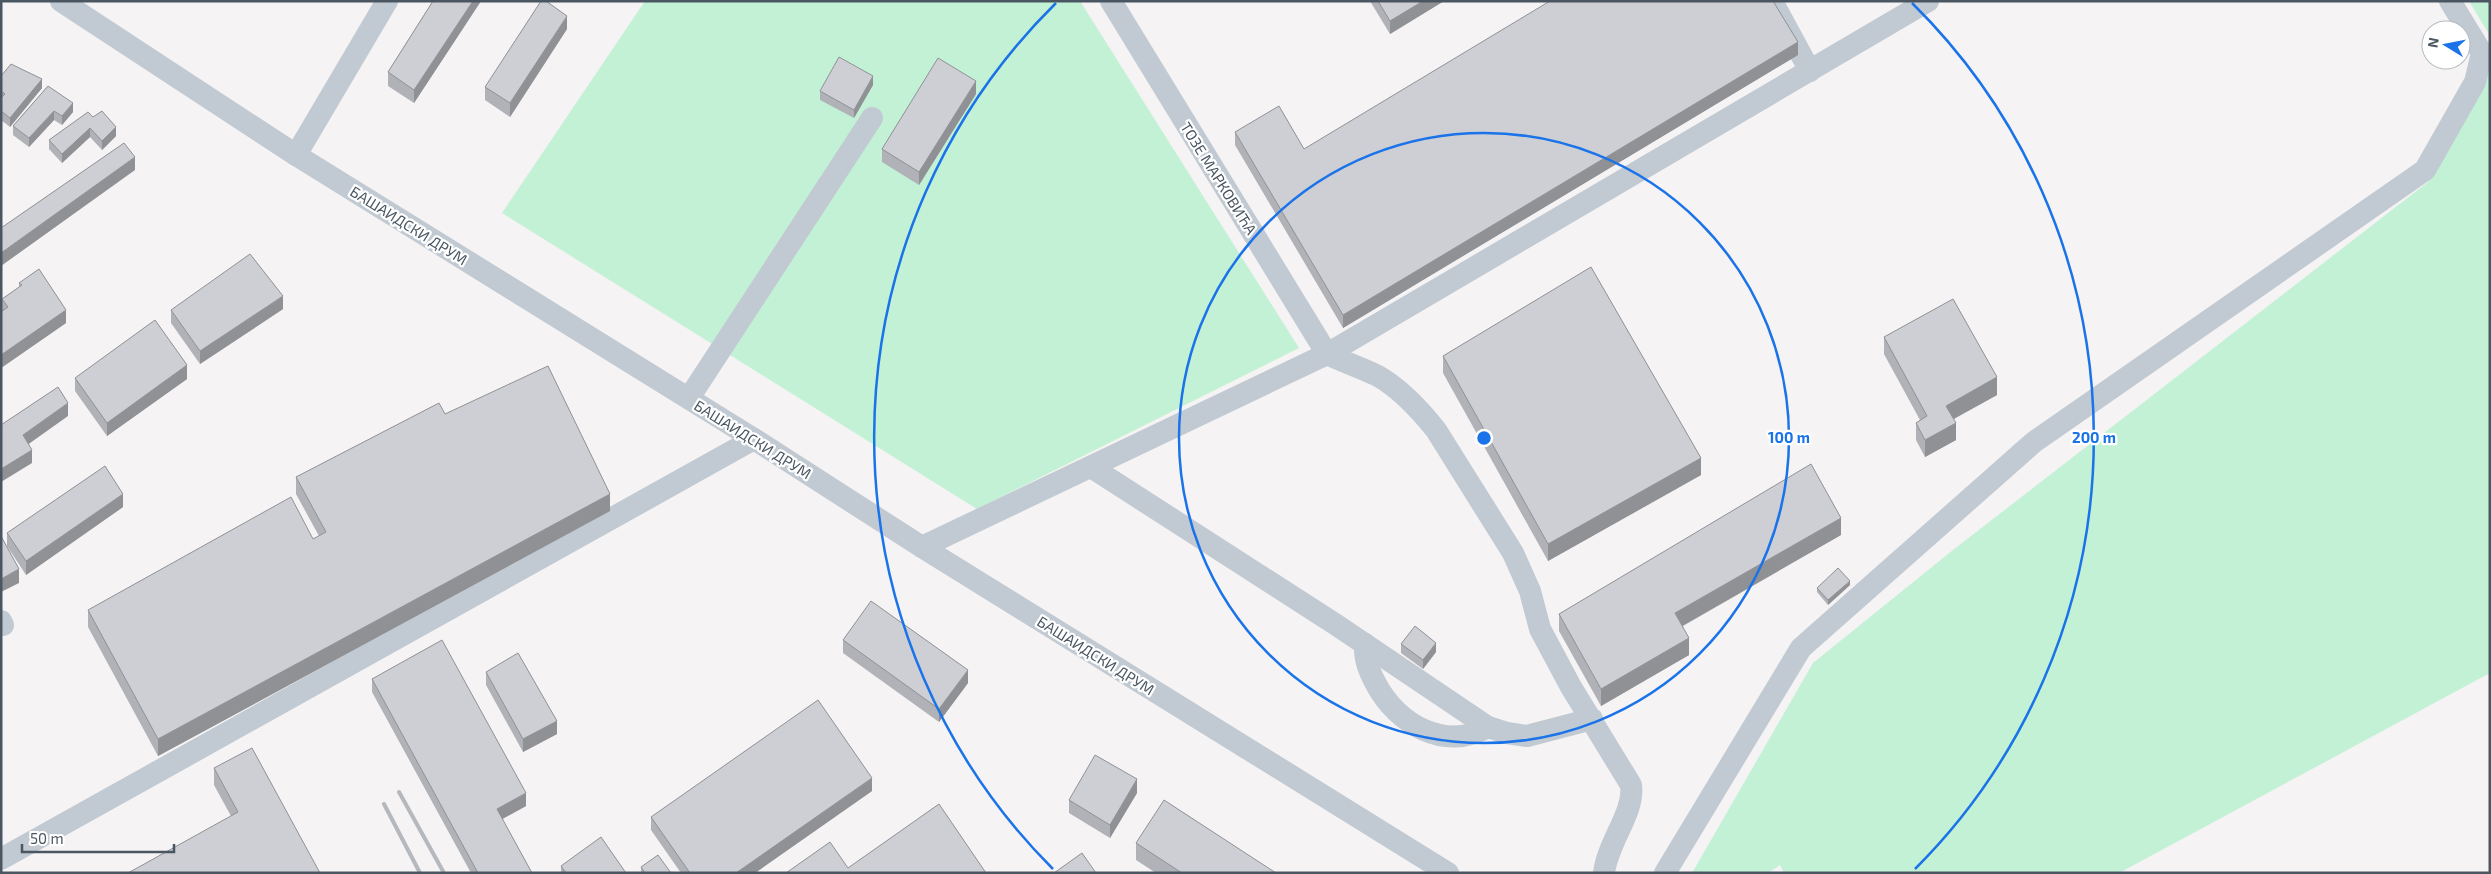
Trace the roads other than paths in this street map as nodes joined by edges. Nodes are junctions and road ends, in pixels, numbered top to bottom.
1 (61, 1) edge
2 (387, 1) edge
3 (1111, 1) edge
4 (1772, 1) edge
5 (1928, 1) edge
6 (2450, 1) edge
7 (1810, 70) junction
8 (872, 118) dead end
9 (296, 155) junction
10 (1327, 354) junction
11 (689, 398) junction
12 (754, 438) junction
13 (1091, 467) junction
14 (922, 547) junction
15 (1365, 644) junction
16 (1592, 719) junction
17 (1488, 727) junction
18 (1, 859) edge
19 (1448, 873) edge
20 (1604, 873) edge
21 (1665, 873) edge

1 - 9 street, БАШАИДСКИ ДРУМ
2 - 9 street
3 - 10 street, ТОЗЕ МАРКОВИЋА
4 - 7 street
5 - 7 street
6 - 21 street
7 - 10 street
8 - 11 street
9 - 11 street, БАШАИДСКИ ДРУМ
10 - 13 street
10 - 16 street
11 - 12 street, БАШАИДСКИ ДРУМ
12 - 14 street, БАШАИДСКИ ДРУМ
12 - 18 street
13 - 14 street
13 - 15 street
14 - 19 street, БАШАИДСКИ ДРУМ
15 - 17 street
15 - 17 street
16 - 17 street
16 - 20 street

